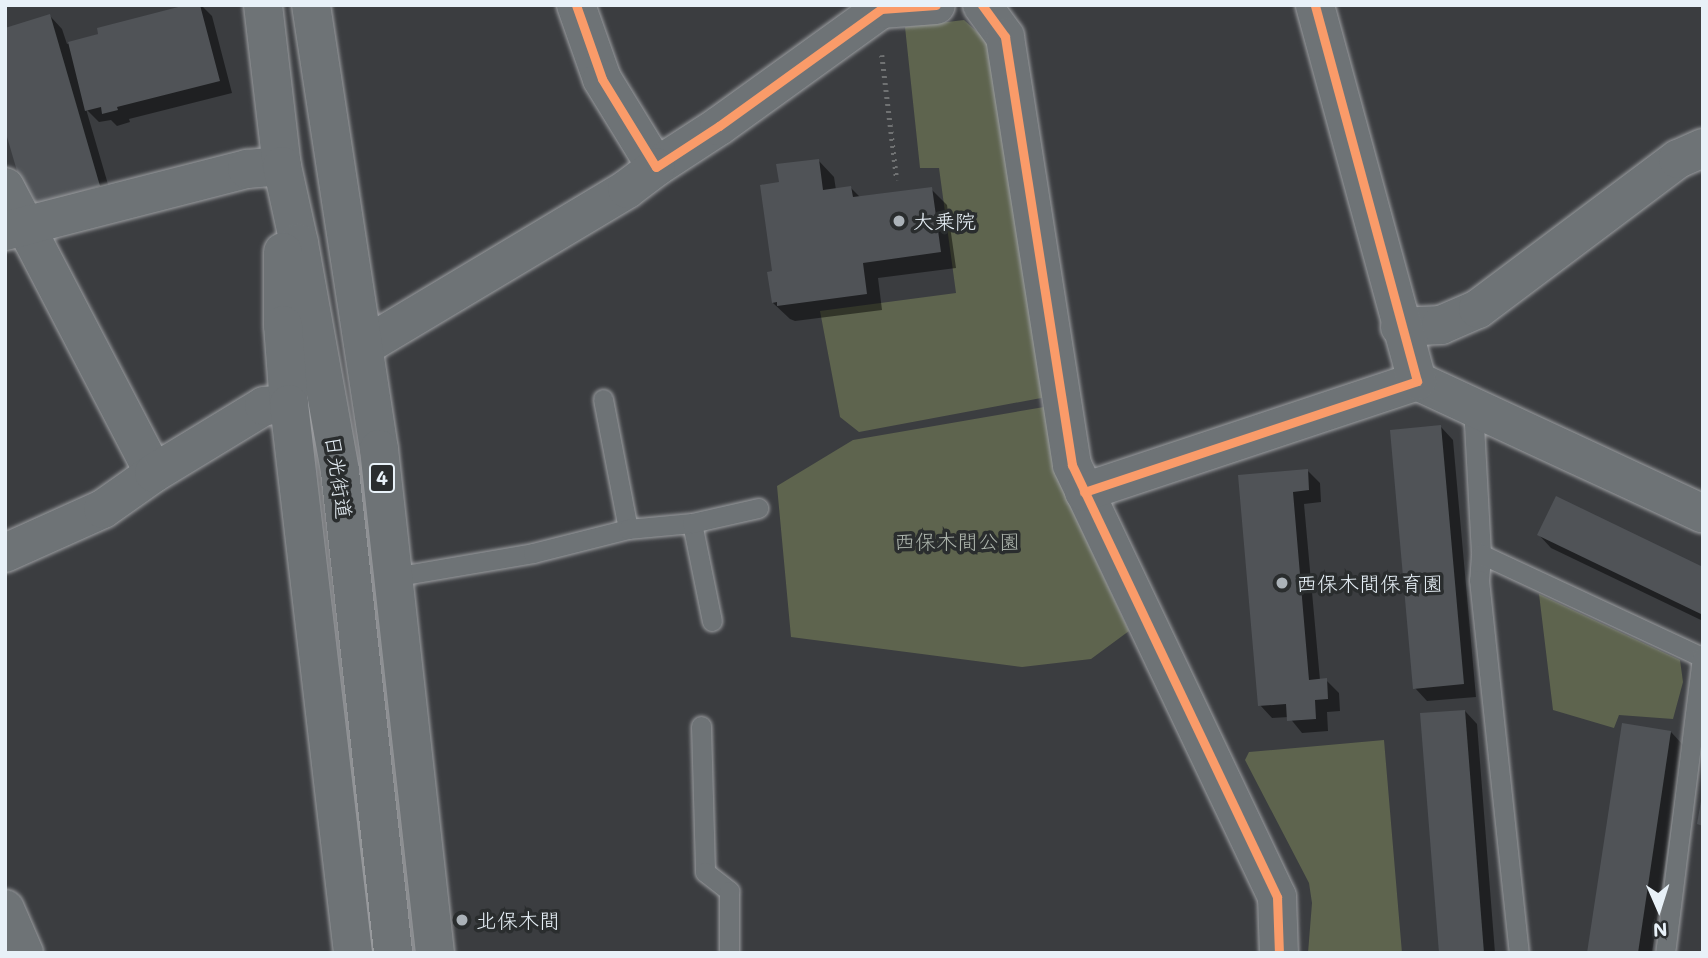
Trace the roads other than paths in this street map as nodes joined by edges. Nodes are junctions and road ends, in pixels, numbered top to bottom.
1 (263, 5) edge
2 (311, 5) edge
3 (576, 5) edge
4 (936, 5) edge
5 (982, 5) edge
6 (1315, 5) edge
7 (880, 9) edge
8 (1703, 148) edge
9 (282, 166) junction
10 (656, 167) junction
11 (5, 187) edge
12 (17, 228) edge
13 (1400, 327) junction
14 (365, 346) junction
15 (1417, 381) junction
16 (603, 399) dead end
17 (289, 404) junction
18 (1474, 407) junction
19 (154, 473) junction
20 (1084, 492) junction
21 (758, 508) dead end
22 (1703, 514) edge
23 (692, 523) junction
24 (628, 529) junction
25 (5, 554) edge
26 (1481, 554) junction
27 (393, 576) junction
28 (712, 621) dead end
29 (701, 726) dead end
30 (5, 909) edge
31 (24, 953) edge
32 (353, 953) edge
33 (393, 953) edge
34 (435, 953) edge
35 (729, 953) edge
36 (1279, 953) edge
37 (1520, 953) edge
38 (1665, 953) edge

1 - 9 main road, 日光街道 / 4
2 - 14 main road, 日光街道 / 4
3 - 10 main road
4 - 7 main road
5 - 20 main road
6 - 13 main road
7 - 10 main road
8 - 13 main road
9 - 12 main road
9 - 17 main road, 4
9 - 33 main road, 日光街道 / 4
10 - 14 main road
11 - 12 main road
12 - 19 main road
13 - 15 main road
14 - 27 main road, 日光街道 / 4
15 - 18 main road
15 - 20 main road
16 - 24 lane
17 - 19 main road
17 - 32 main road, 4
18 - 22 main road
18 - 26 lane
19 - 25 main road
20 - 36 main road
21 - 23 lane
23 - 24 lane
23 - 28 lane
24 - 27 lane
26 - 37 lane
26 - 38 lane
27 - 34 main road, 日光街道 / 4
29 - 35 lane
30 - 31 main road

